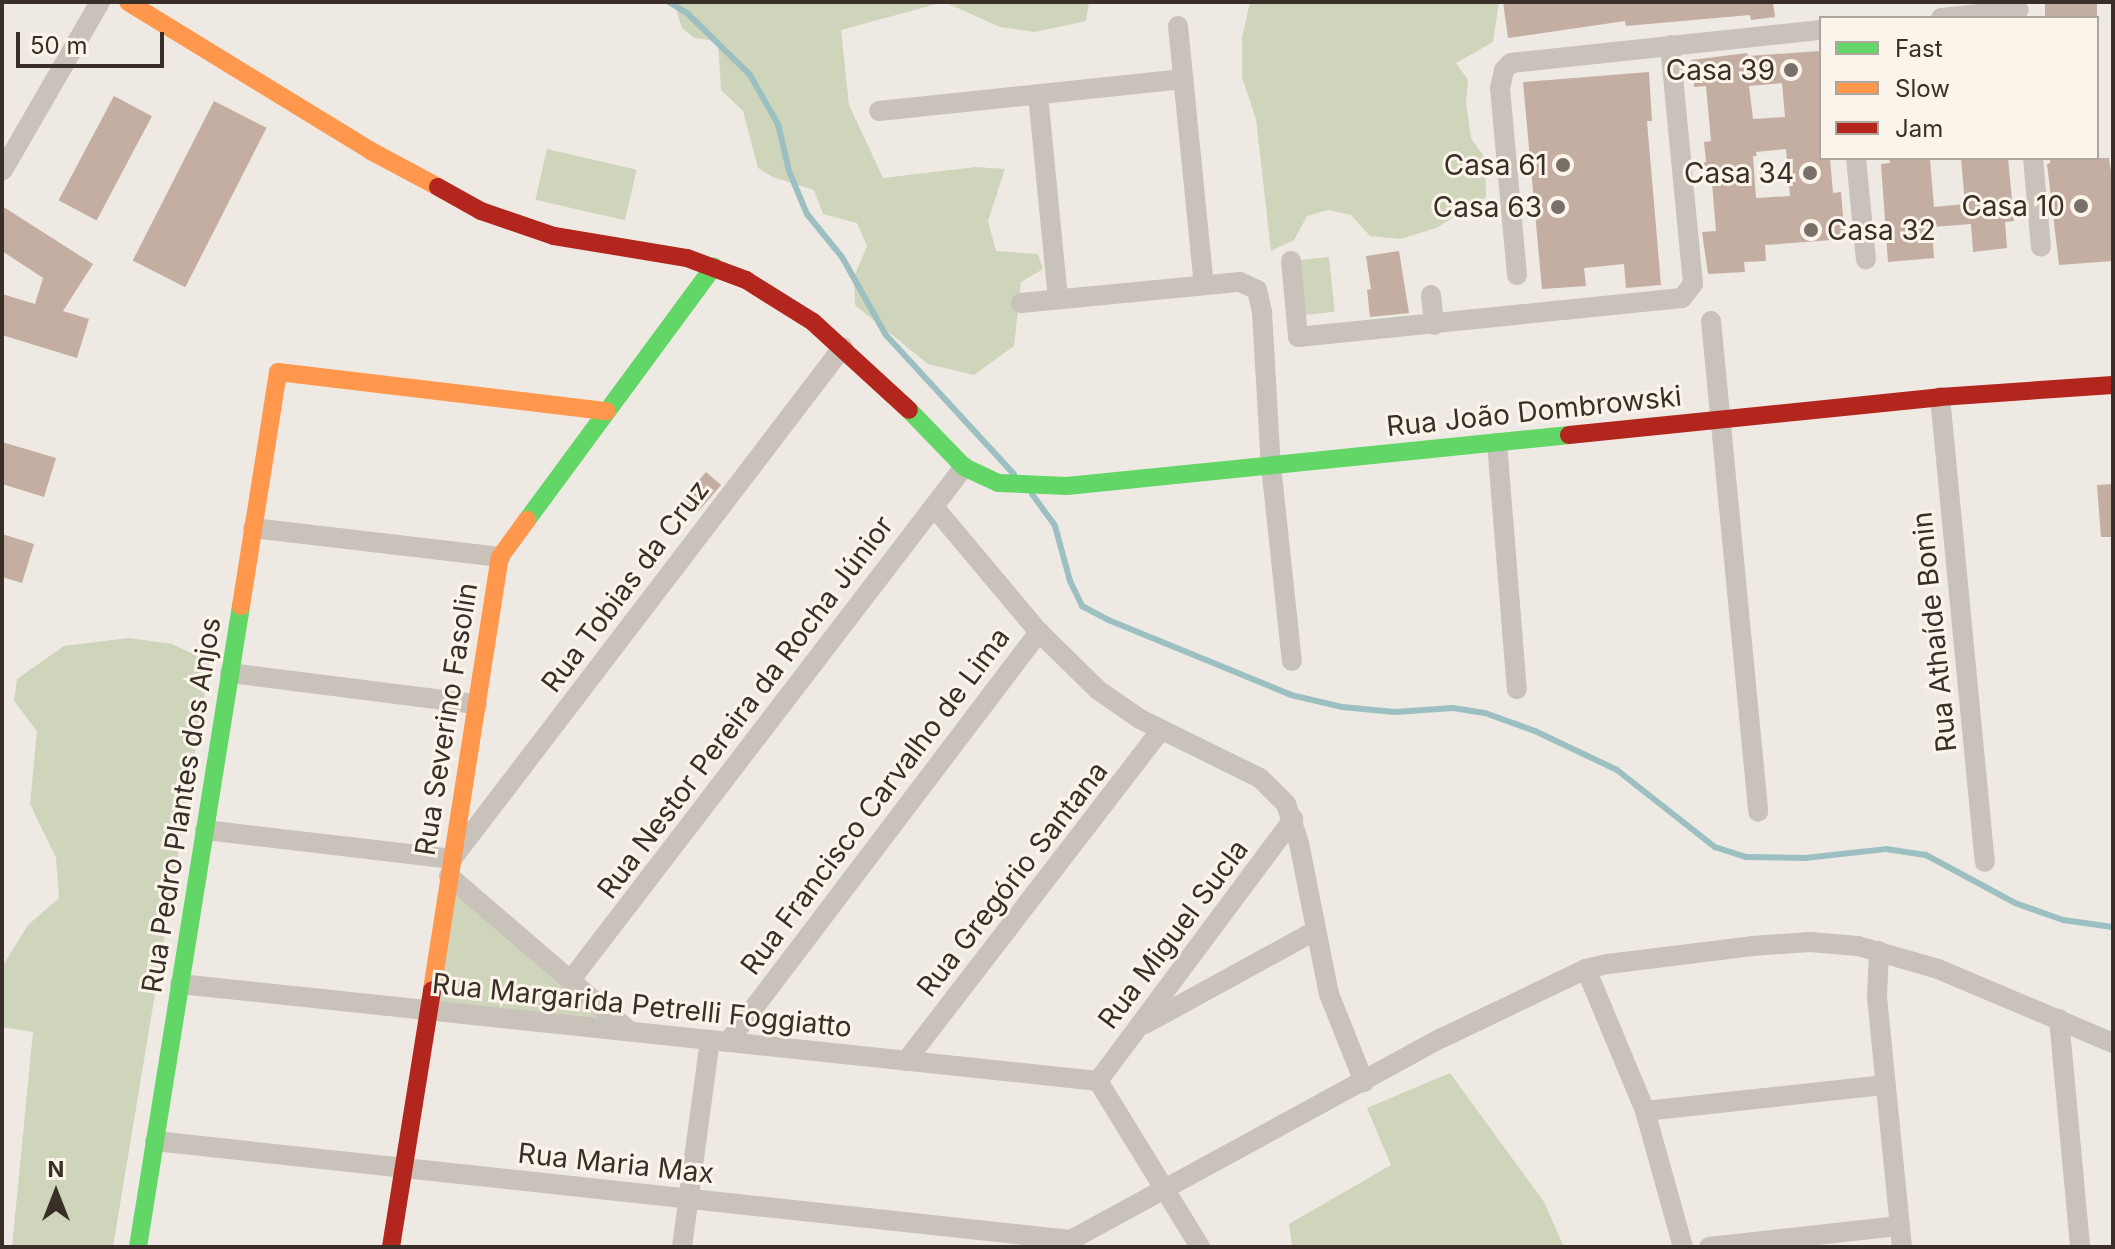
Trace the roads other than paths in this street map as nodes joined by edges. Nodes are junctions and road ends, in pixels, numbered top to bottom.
1 (100, 2) edge
2 (128, 2) edge
3 (2019, 10) edge
4 (1960, 16) edge
5 (1178, 26) dead end
6 (1819, 30) edge
7 (1670, 45) junction
8 (1183, 79) junction
9 (1038, 95) junction
10 (879, 111) dead end
11 (1856, 160) edge
12 (2033, 160) edge
13 (3, 170) edge
14 (2041, 247) dead end
15 (1866, 260) dead end
16 (1291, 261) dead end
17 (714, 266) junction
18 (1517, 275) dead end
19 (1204, 285) junction
20 (1431, 295) dead end
21 (1058, 299) junction
22 (1021, 303) dead end
23 (1711, 321) dead end
24 (1434, 325) junction
25 (843, 347) junction
26 (2113, 385) edge
27 (1940, 397) junction
28 (607, 411) junction
29 (1720, 420) junction
30 (1497, 443) junction
31 (1271, 466) junction
32 (964, 467) junction
33 (934, 507) junction
34 (253, 528) junction
35 (500, 557) junction
36 (1039, 632) junction
37 (1292, 661) dead end
38 (230, 673) junction
39 (1517, 689) dead end
40 (477, 704) junction
41 (1161, 730) junction
42 (1758, 812) dead end
43 (1293, 819) junction
44 (205, 830) junction
45 (1985, 862) dead end
46 (451, 868) junction
47 (1315, 931) junction
48 (1879, 951) junction
49 (1586, 969) junction
50 (570, 981) junction
51 (180, 984) junction
52 (428, 1010) junction
53 (2059, 1019) junction
54 (1138, 1027) junction
55 (629, 1031) junction
56 (719, 1041) junction
57 (2113, 1043) edge
58 (906, 1061) junction
59 (1098, 1081) junction
60 (1364, 1082) junction
61 (1886, 1085) junction
62 (1645, 1111) junction
63 (155, 1141) junction
64 (403, 1168) junction
65 (1164, 1190) junction
66 (689, 1199) junction
67 (1901, 1237) edge
68 (1065, 1244) edge
69 (138, 1247) edge
70 (391, 1247) edge
71 (682, 1247) edge
72 (1200, 1247) edge
73 (1683, 1247) edge
74 (1709, 1247) edge
75 (2080, 1247) edge

1 - 13 street
2 - 17 street
3 - 4 street
5 - 8 street
6 - 7 street
7 - 18 street
7 - 24 street
8 - 9 street
8 - 19 street
9 - 10 street
9 - 21 street
11 - 15 street
12 - 14 street
16 - 24 street
17 - 25 street
17 - 28 street, Rua Severino Fasolin
19 - 21 street
19 - 31 street
20 - 24 street
21 - 22 street
23 - 29 street
25 - 32 street
25 - 46 street, Rua Tobias da Cruz
26 - 27 street, Rua João Dombrowski
27 - 29 street, Rua João Dombrowski
27 - 45 street, Rua Athaíde Bonin
28 - 34 street, Rua Pedro Plantes dos Anjos
28 - 35 street, Rua Severino Fasolin
29 - 30 street, Rua João Dombrowski
29 - 42 street
30 - 31 street, Rua João Dombrowski
30 - 39 street
31 - 32 street, Rua João Dombrowski
31 - 37 street
32 - 33 street, Rua Nestor Pereira da Rocha Júnior
33 - 36 street
33 - 50 street, Rua Nestor Pereira da Rocha Júnior
34 - 35 street
34 - 38 street, Rua Pedro Plantes dos Anjos
35 - 40 street, Rua Severino Fasolin
36 - 41 street
36 - 56 street, Rua Francisco Carvalho de Lima
38 - 40 street
38 - 44 street, Rua Pedro Plantes dos Anjos
40 - 46 street, Rua Severino Fasolin
41 - 43 street
41 - 58 street, Rua Gregório Santana
43 - 47 street
43 - 54 street, Rua Miguel Sucla
44 - 46 street
44 - 51 street, Rua Pedro Plantes dos Anjos
46 - 50 street
46 - 52 street, Rua Severino Fasolin
47 - 54 street
47 - 60 street
48 - 49 street
48 - 53 street
48 - 61 street
49 - 60 street
49 - 62 street
50 - 55 street
51 - 52 street, Rua Margarida Petrelli Foggiatto
51 - 63 street, Rua Pedro Plantes dos Anjos
52 - 55 street, Rua Margarida Petrelli Foggiatto
52 - 64 street, Rua Severino Fasolin
53 - 57 street
53 - 75 street
54 - 59 street, Rua Miguel Sucla
55 - 56 street, Rua Margarida Petrelli Foggiatto
56 - 58 street, Rua Margarida Petrelli Foggiatto
56 - 66 street, Rua Francisco Carvalho de Lima
58 - 59 street, Rua Margarida Petrelli Foggiatto
59 - 65 street
60 - 65 street
61 - 62 street
61 - 67 street
62 - 73 street
63 - 64 street, Rua Maria Max
63 - 69 street, Rua Pedro Plantes dos Anjos
64 - 66 street, Rua Maria Max
64 - 70 street, Rua Severino Fasolin
65 - 68 street
65 - 72 street
66 - 68 street, Rua Maria Max
66 - 71 street, Rua Francisco Carvalho de Lima
67 - 74 street

